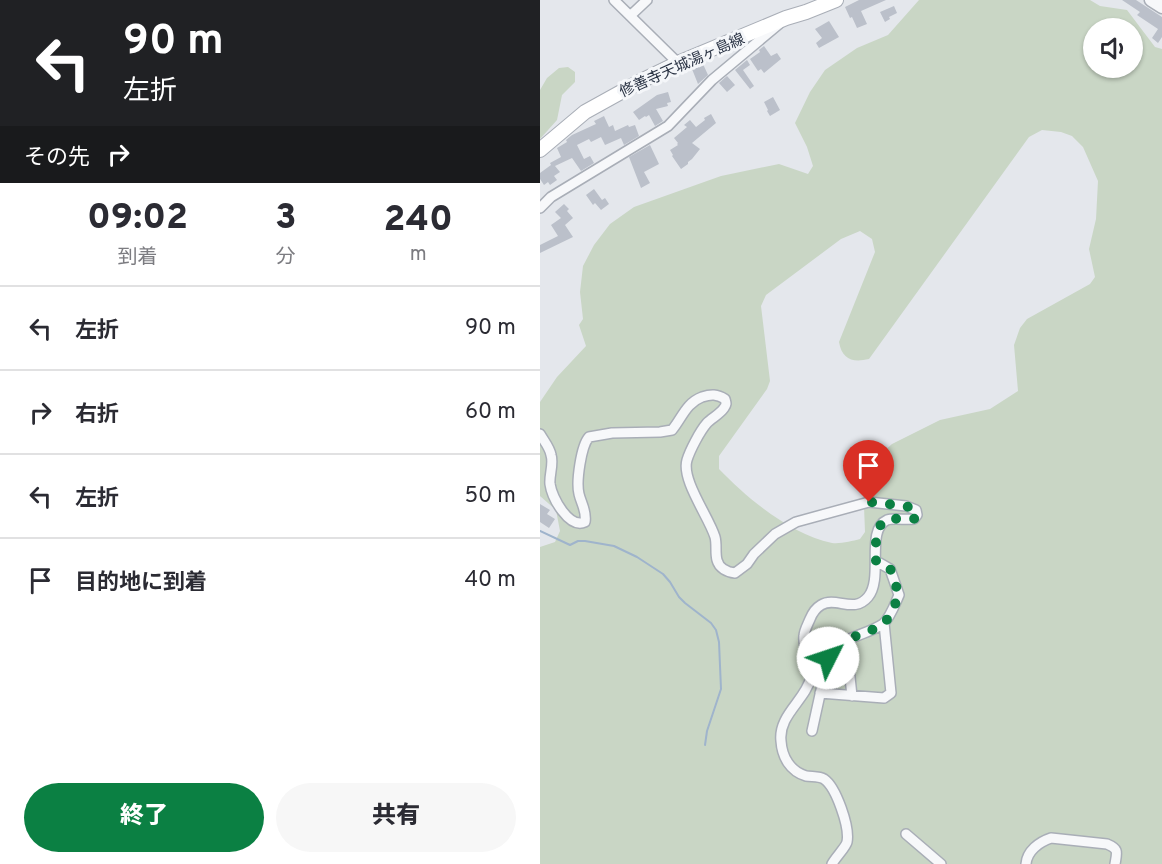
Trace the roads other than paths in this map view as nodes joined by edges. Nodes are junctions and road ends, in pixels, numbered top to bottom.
1 (614, 0) edge
2 (647, 0) edge
3 (818, 0) edge
4 (836, 0) edge
5 (1151, 0) edge
6 (1162, 7) edge
7 (806, 12) junction
8 (630, 16) junction
9 (786, 18) junction
10 (678, 63) junction
11 (540, 150) edge
12 (540, 208) edge
13 (540, 434) edge
14 (876, 561) junction
15 (884, 623) junction
16 (844, 642) junction
17 (820, 693) junction
18 (852, 696) junction
19 (812, 731) dead end
20 (906, 834) dead end
21 (832, 864) edge
22 (941, 864) edge
23 (1026, 864) edge
24 (1115, 864) edge

1 - 8 street
2 - 8 street
3 - 7 street
4 - 7 main road, 修善寺天城湯ヶ島線
5 - 6 street
7 - 9 main road, 修善寺天城湯ヶ島線
8 - 10 street
9 - 10 main road, 修善寺天城湯ヶ島線
9 - 12 street
10 - 11 main road, 修善寺天城湯ヶ島線
13 - 14 street
14 - 15 street
14 - 21 street
15 - 16 street
15 - 18 street
16 - 17 street
16 - 18 street
17 - 18 street
17 - 19 street
20 - 22 street
23 - 24 street

